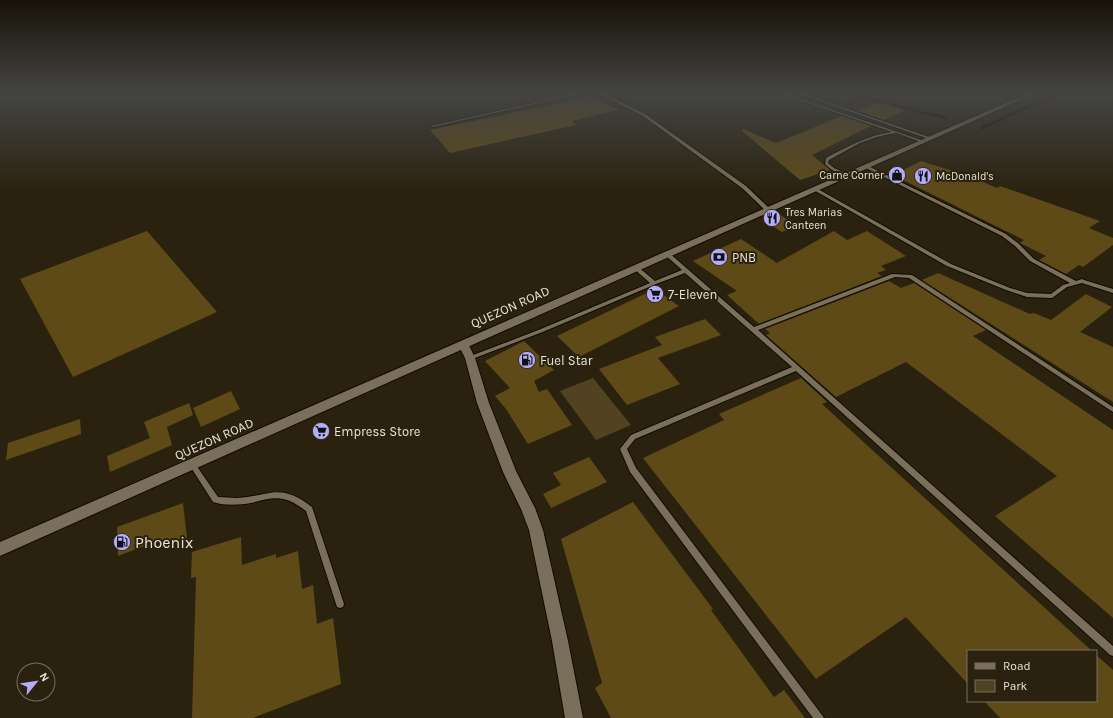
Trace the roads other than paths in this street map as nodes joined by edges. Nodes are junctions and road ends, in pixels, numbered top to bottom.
1 (660, 127) edge
2 (879, 127) edge
3 (890, 127) edge
4 (957, 127) edge
5 (898, 133) junction
6 (926, 140) junction
7 (865, 166) junction
8 (846, 174) junction
9 (814, 189) junction
10 (768, 210) junction
11 (666, 254) junction
12 (635, 267) junction
13 (685, 271) junction
14 (654, 283) junction
15 (1075, 283) junction
16 (1113, 291) edge
17 (753, 330) junction
18 (464, 344) junction
19 (470, 358) junction
20 (797, 368) junction
21 (1113, 410) edge
22 (192, 464) junction
23 (0, 549) edge
24 (340, 604) dead end
25 (1113, 652) edge
26 (574, 718) edge
27 (819, 718) edge

1 - 10 lane
2 - 5 lane
3 - 6 lane
4 - 6 main road, QUEZON ROAD
5 - 6 lane
5 - 8 lane
6 - 7 main road, QUEZON ROAD
7 - 8 main road, QUEZON ROAD
7 - 15 lane
8 - 9 main road, QUEZON ROAD
9 - 10 main road, QUEZON ROAD
9 - 15 lane
10 - 11 main road, QUEZON ROAD
11 - 12 main road, QUEZON ROAD
11 - 13 lane
12 - 14 lane
12 - 18 main road, QUEZON ROAD
13 - 14 lane
13 - 17 lane
14 - 19 lane
15 - 16 lane
17 - 20 lane
17 - 21 lane
18 - 19 main road
18 - 22 main road, QUEZON ROAD
19 - 26 main road
20 - 25 lane
20 - 27 lane
22 - 23 main road, QUEZON ROAD
22 - 24 lane

